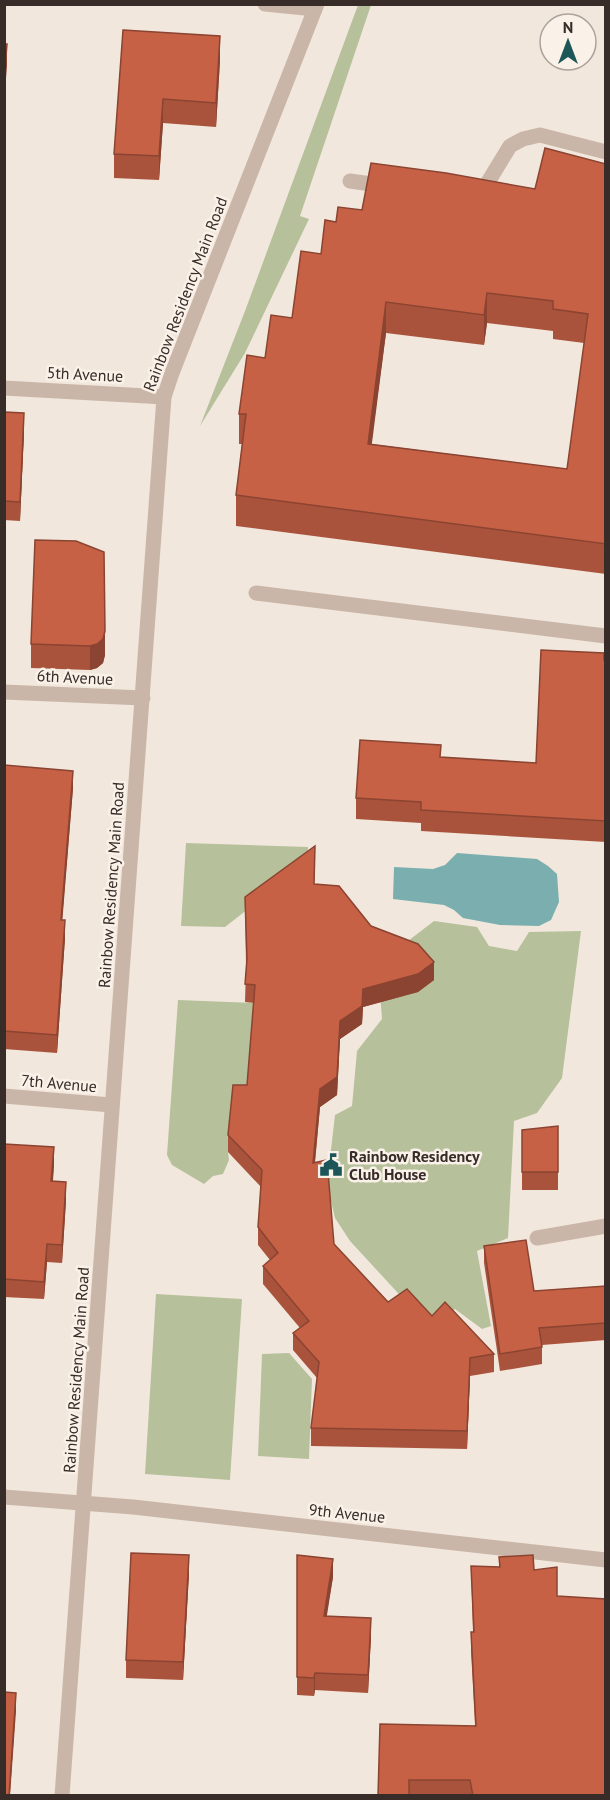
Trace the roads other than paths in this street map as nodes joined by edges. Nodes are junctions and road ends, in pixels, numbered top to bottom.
1 (265, 4) edge
2 (316, 7) edge
3 (606, 152) edge
4 (351, 181) dead end
5 (395, 187) edge
6 (463, 196) edge
7 (4, 388) edge
8 (164, 397) junction
9 (256, 594) dead end
10 (606, 636) edge
11 (4, 692) edge
12 (143, 698) junction
13 (4, 1096) edge
14 (111, 1105) junction
15 (606, 1226) edge
16 (537, 1238) dead end
17 (4, 1497) edge
18 (84, 1502) junction
19 (606, 1560) edge
20 (62, 1796) edge

1 - 2 street
2 - 8 street, Rainbow Residency Main Road
3 - 6 street
4 - 5 street
7 - 8 street, 5th Avenue
8 - 12 street, Rainbow Residency Main Road
9 - 10 street
11 - 12 street, 6th Avenue
12 - 14 street, Rainbow Residency Main Road
13 - 14 street, 7th Avenue
14 - 18 street, Rainbow Residency Main Road
15 - 16 street
17 - 18 street, 9th Avenue
18 - 19 street, 9th Avenue
18 - 20 street, Rainbow Residency Main Road

